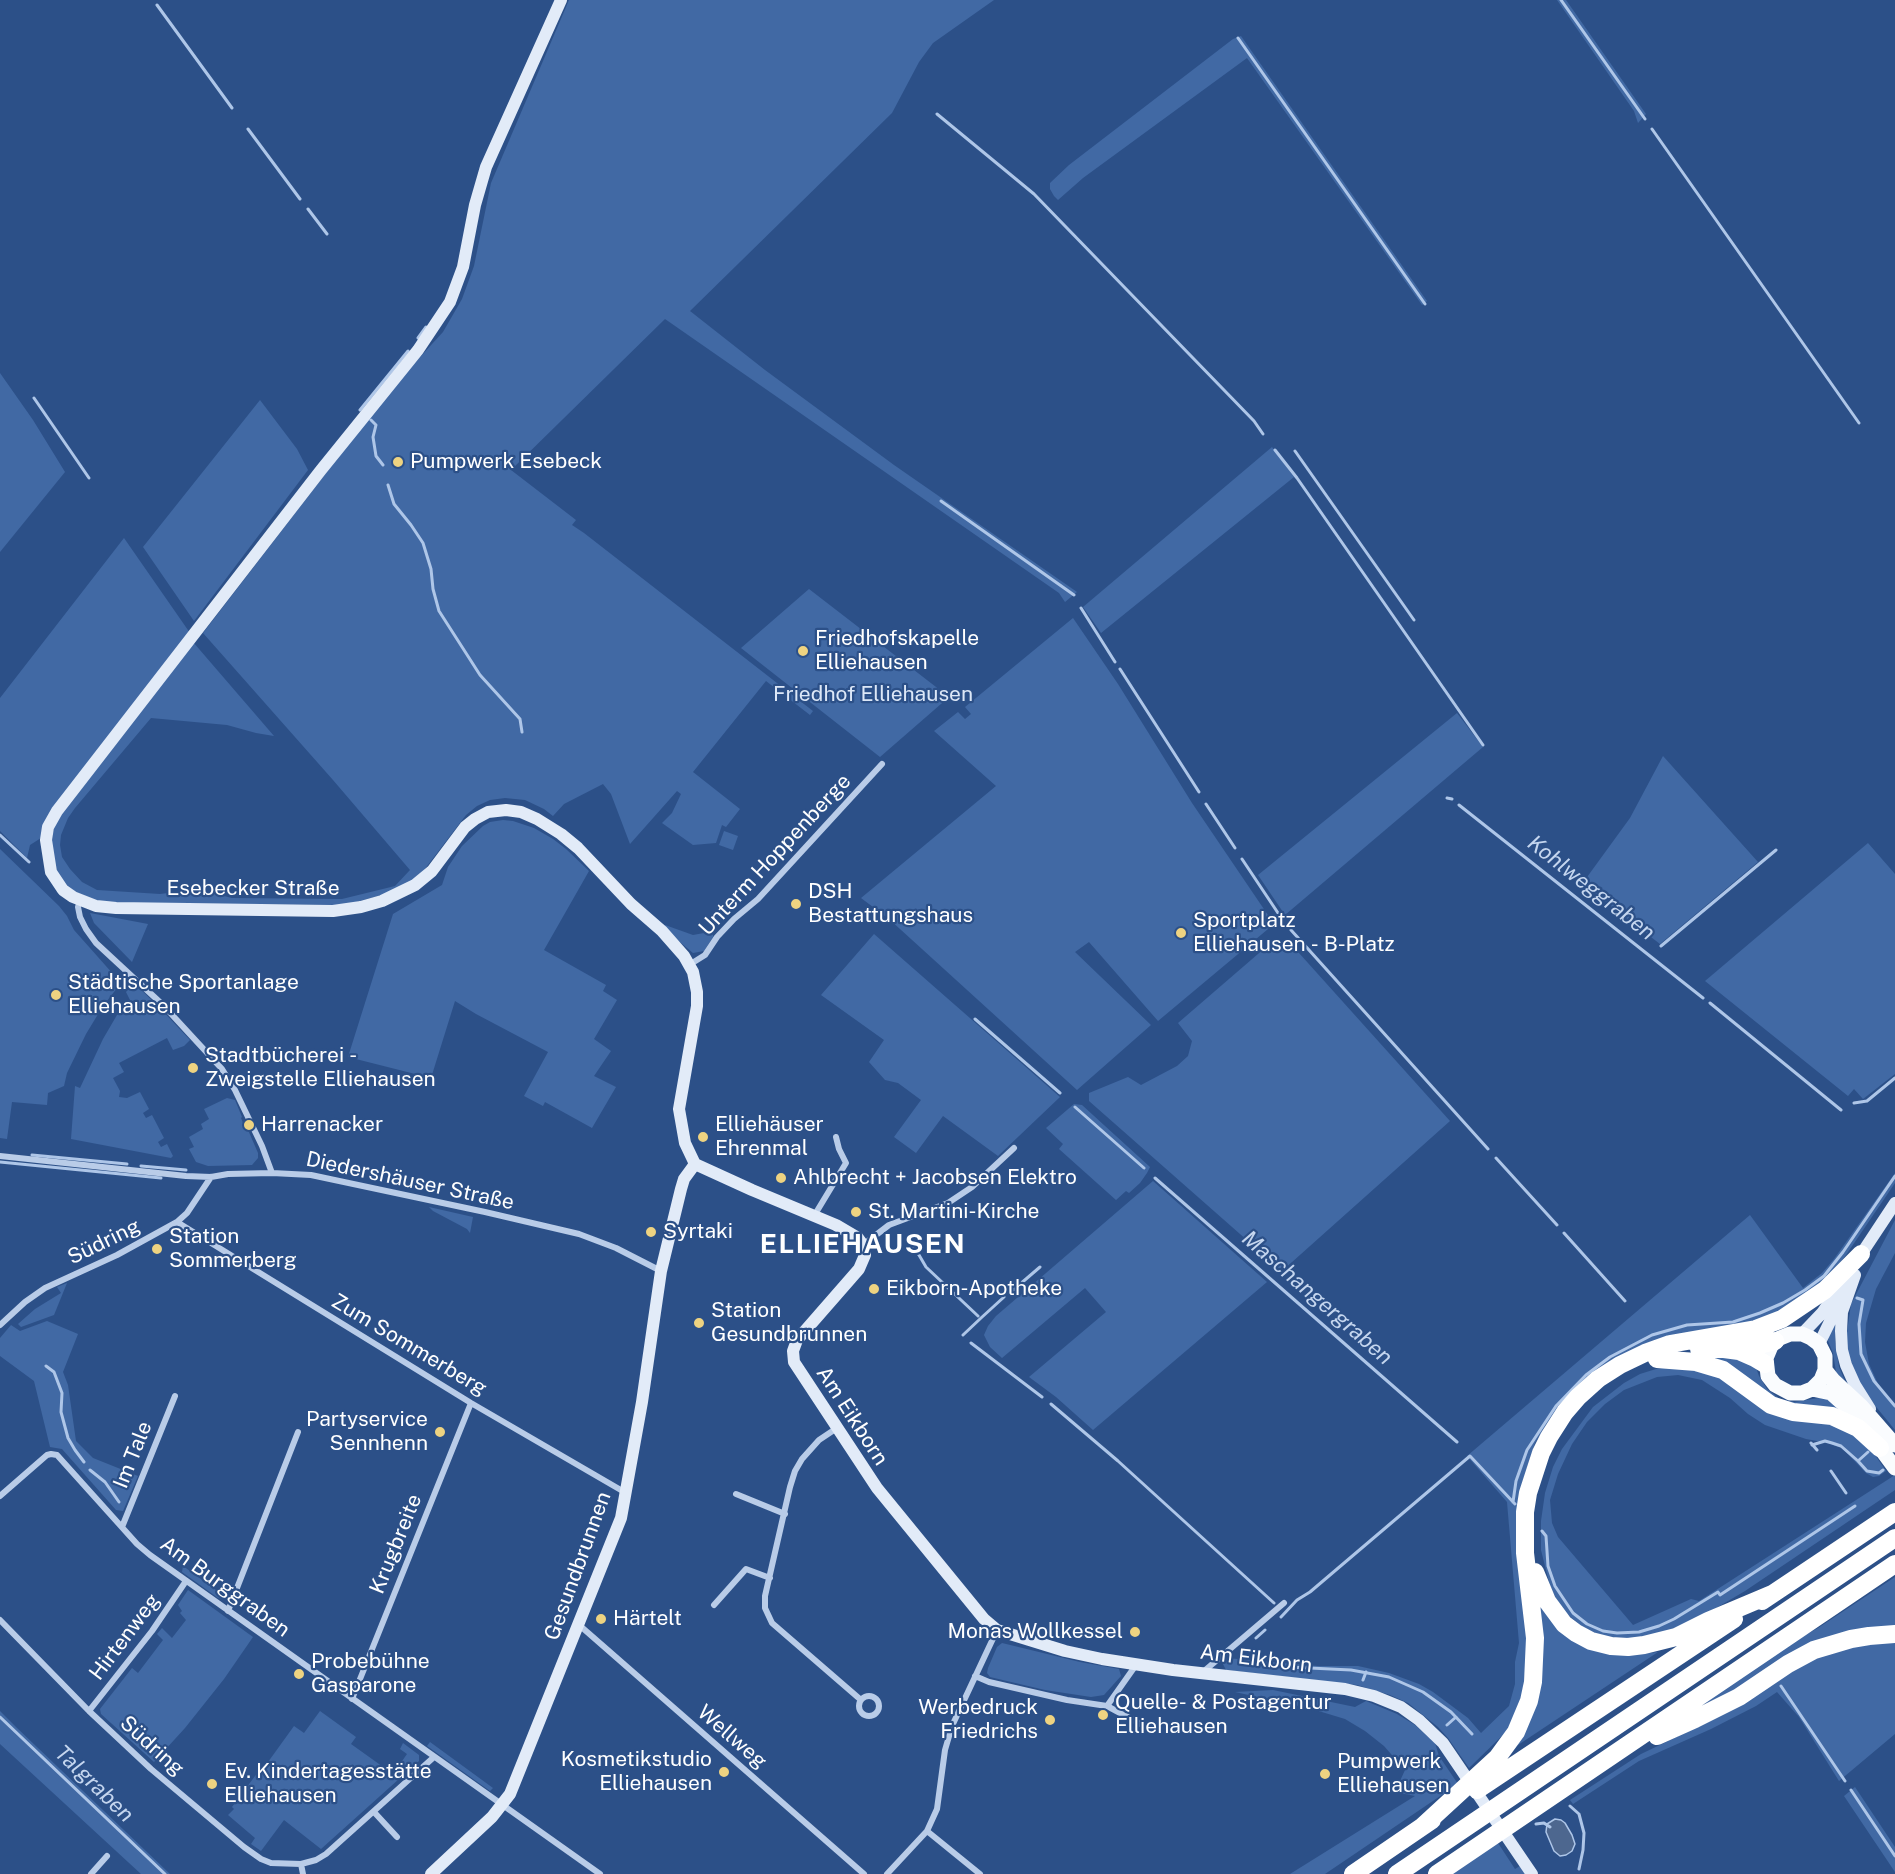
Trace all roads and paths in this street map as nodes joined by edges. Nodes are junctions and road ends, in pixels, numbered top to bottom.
1 (561, 0) edge
2 (882, 764) dead end
3 (80, 900) junction
4 (689, 965) junction
5 (836, 1137) dead end
6 (1014, 1148) dead end
7 (0, 1156) edge
8 (695, 1164) junction
9 (272, 1173) junction
10 (211, 1177) junction
11 (1894, 1203) edge
12 (814, 1217) junction
13 (177, 1222) junction
14 (863, 1245) junction
15 (1861, 1254) junction
16 (661, 1271) junction
17 (1855, 1275) junction
18 (0, 1325) edge
19 (1802, 1334) junction
20 (1705, 1339) junction
21 (1775, 1341) junction
22 (1819, 1344) junction
23 (1657, 1359) junction
24 (1765, 1364) junction
25 (1825, 1370) junction
26 (1812, 1389) junction
27 (175, 1396) dead end
28 (471, 1403) junction
29 (837, 1428) junction
30 (298, 1432) dead end
31 (1888, 1443) edge
32 (1895, 1468) edge
33 (627, 1493) junction
34 (736, 1494) dead end
35 (0, 1496) edge
36 (1895, 1512) edge
37 (785, 1514) junction
38 (122, 1527) junction
39 (1895, 1538) edge
40 (1895, 1564) edge
41 (770, 1578) junction
42 (186, 1581) junction
43 (1772, 1594) junction
44 (1284, 1603) dead end
45 (714, 1605) dead end
46 (228, 1611) junction
47 (0, 1620) edge
48 (578, 1624) junction
49 (997, 1630) junction
50 (1895, 1634) edge
51 (1137, 1664) junction
52 (1203, 1672) junction
53 (975, 1676) junction
54 (352, 1699) junction
55 (861, 1700) dead end
56 (1107, 1706) junction
57 (89, 1712) junction
58 (1150, 1730) dead end
59 (435, 1757) junction
60 (1612, 1757) junction
61 (501, 1805) junction
62 (374, 1812) junction
63 (1423, 1826) junction
64 (927, 1831) junction
65 (397, 1837) dead end
66 (107, 1856) dead end
67 (301, 1864) junction
68 (91, 1874) edge
69 (303, 1874) edge
70 (431, 1874) edge
71 (600, 1874) edge
72 (864, 1874) edge
73 (887, 1874) edge
74 (980, 1874) edge
75 (1353, 1874) edge
76 (1398, 1874) edge
77 (1437, 1874) edge
78 (1532, 1874) edge

1 - 3 street
2 - 4 street, Unterm Hoppenberge
3 - 4 street, Esebecker Straße
3 - 9 street
4 - 8 street
5 - 12 street
6 - 14 street
7 - 10 street, Diedershäuser Straße
8 - 12 street
8 - 16 street, Gesundbrunnen
9 - 10 street, Diedershäuser Straße
9 - 16 street, Diedershäuser Straße
10 - 13 street, Südring
11 - 15 street
11 - 17 street
12 - 14 street
13 - 18 street, Südring
13 - 28 street, Zum Sommerberg
14 - 29 street, Am Eikborn
15 - 19 street
15 - 20 highway
16 - 33 street, Gesundbrunnen
17 - 22 street
17 - 31 street
19 - 21 main road
19 - 22 main road
20 - 21 highway
20 - 63 highway
21 - 24 main road
22 - 25 main road
23 - 24 highway
23 - 31 highway
23 - 43 highway
24 - 26 main road
25 - 26 main road
25 - 31 main road
26 - 31 main road
27 - 38 street, Im Tale
28 - 33 street, Zum Sommerberg
28 - 54 street, Krugbreite
29 - 37 street
29 - 49 street, Am Eikborn
30 - 46 street
31 - 32 main road
33 - 48 street, Gesundbrunnen
34 - 37 street
35 - 38 street, Am Burggraben
36 - 43 highway
37 - 41 street
38 - 42 street, Am Burggraben
39 - 76 highway
40 - 60 highway
41 - 45 street
41 - 55 street
42 - 46 street, Am Burggraben
42 - 57 street, Hirtenweg
43 - 63 highway
44 - 52 street
46 - 54 street, Am Burggraben
47 - 57 street, Südring
48 - 61 street, Gesundbrunnen
48 - 72 street, Wellweg
49 - 51 street, Am Eikborn
49 - 53 street
50 - 60 highway
51 - 52 street, Am Eikborn
51 - 56 street
52 - 78 street, Am Eikborn
53 - 56 street
53 - 64 street
54 - 59 street, Am Burggraben
56 - 58 street
57 - 67 street, Südring
59 - 61 street, Am Burggraben
59 - 62 street, Südring
60 - 77 highway
61 - 70 street, Gesundbrunnen
61 - 71 street, Am Burggraben
62 - 65 street
62 - 67 street, Südring
63 - 75 highway
64 - 73 street
64 - 74 street
66 - 68 street
67 - 69 street

